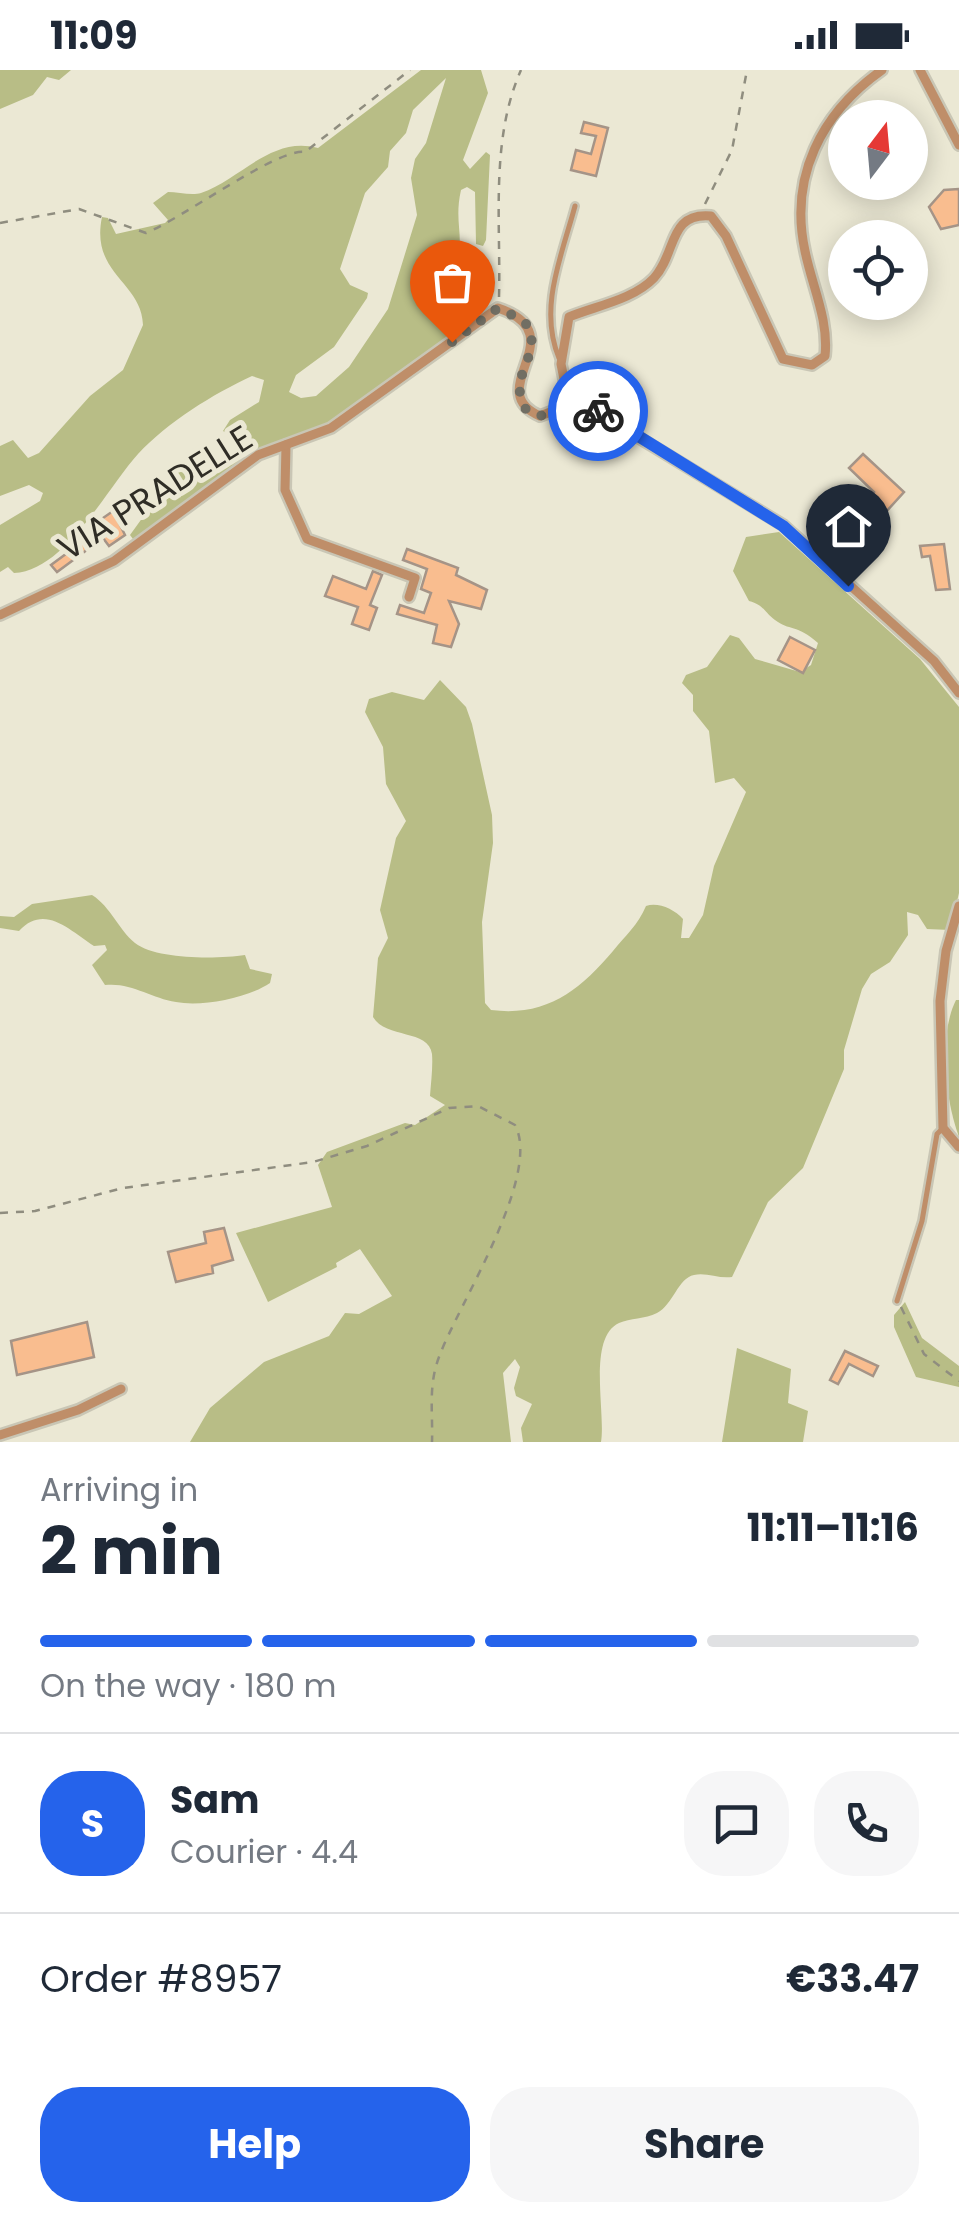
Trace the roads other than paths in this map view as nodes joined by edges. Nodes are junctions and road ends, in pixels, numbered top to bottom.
1 (882, 70) edge
2 (920, 70) edge
3 (959, 145) edge
4 (575, 206) dead end
5 (562, 364) junction
6 (567, 394) junction
7 (286, 445) junction
8 (409, 597) dead end
9 (0, 615) edge
10 (959, 693) edge
11 (959, 906) edge
12 (942, 1128) junction
13 (959, 1147) edge
14 (898, 1298) road end
15 (121, 1389) dead end
16 (0, 1435) edge

1 - 5 street
2 - 3 street
4 - 5 lane
5 - 6 street
6 - 7 street, VIA PRADELLE
6 - 10 street
7 - 8 street, VIA PRADELLE
7 - 9 street, VIA PRADELLE
11 - 12 street
12 - 13 street
12 - 14 lane
15 - 16 street

